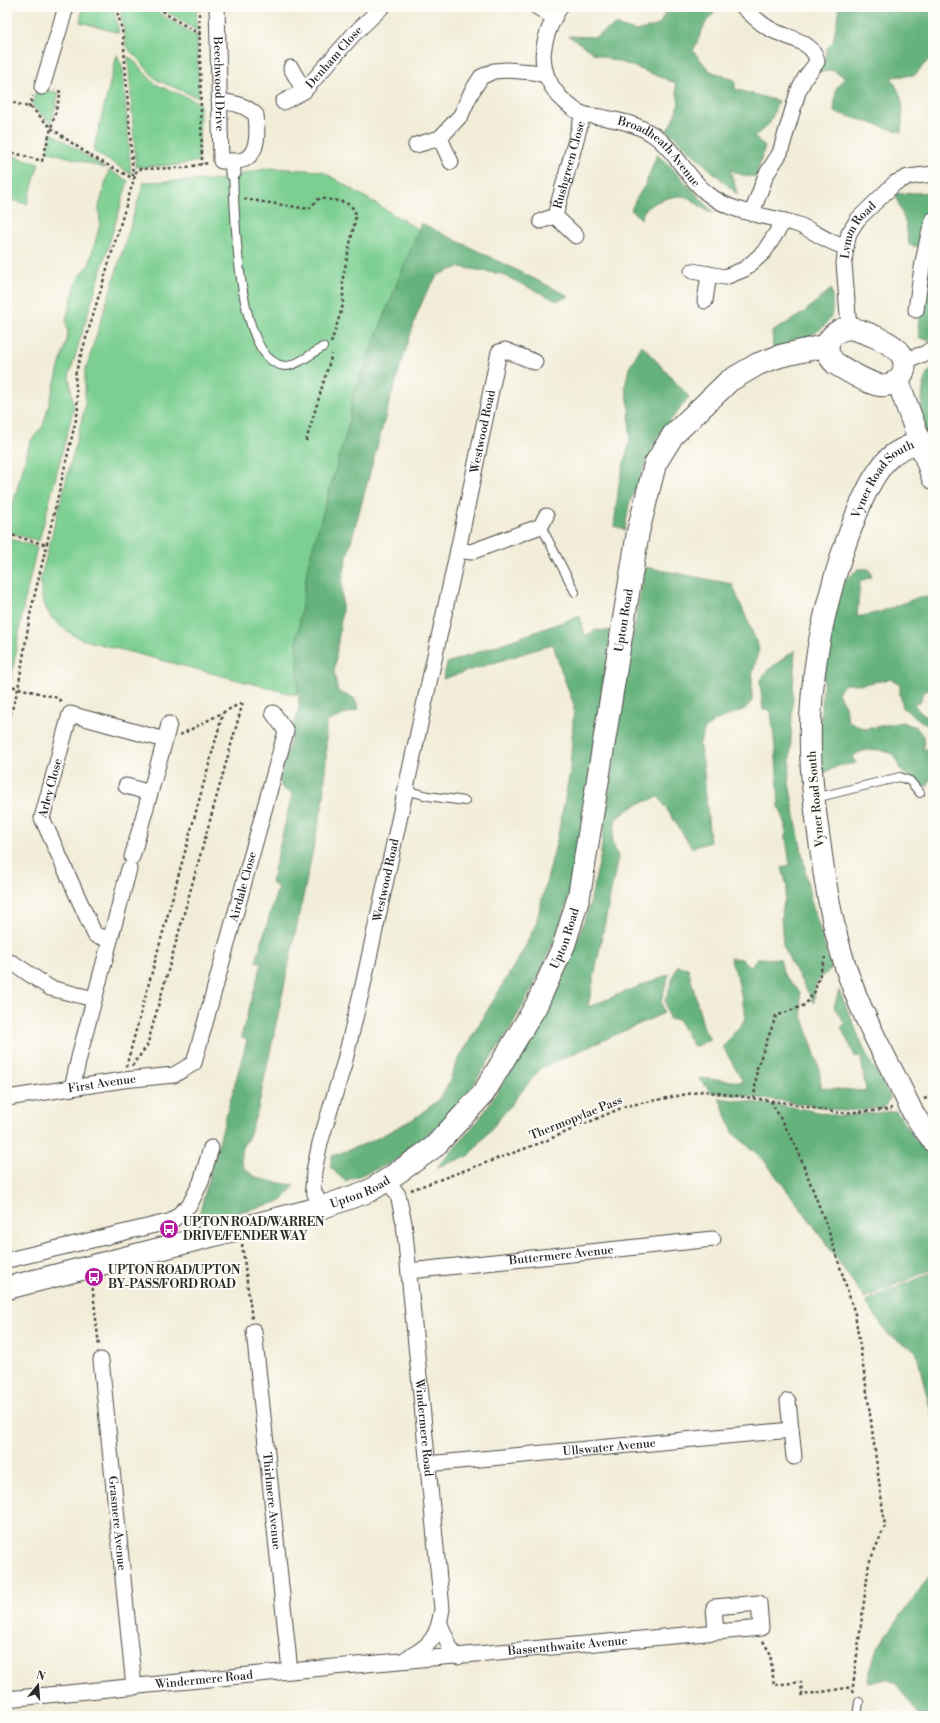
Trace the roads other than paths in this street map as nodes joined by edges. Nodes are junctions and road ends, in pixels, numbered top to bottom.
1 (66, 7) edge
2 (216, 7) edge
3 (537, 7) edge
4 (743, 7) edge
5 (373, 10) edge
6 (557, 12) edge
7 (291, 68) dead end
8 (545, 75) junction
9 (42, 87) road end
10 (304, 91) junction
11 (219, 101) junction
12 (283, 102) dead end
13 (583, 114) junction
14 (440, 138) junction
15 (416, 145) dead end
16 (451, 162) dead end
17 (229, 165) junction
18 (933, 174) edge
19 (752, 213) junction
20 (933, 220) edge
21 (784, 221) junction
22 (576, 236) dead end
23 (846, 247) junction
24 (692, 271) dead end
25 (709, 274) junction
26 (705, 301) dead end
27 (916, 310) dead end
28 (849, 328) junction
29 (828, 346) junction
30 (326, 347) road end
31 (933, 348) edge
32 (904, 360) junction
33 (535, 362) dead end
34 (898, 381) junction
35 (919, 441) junction
36 (933, 478) edge
37 (543, 521) joint
38 (458, 550) junction
39 (575, 592) dead end
40 (273, 713) dead end
41 (169, 724) dead end
42 (164, 742) junction
43 (126, 786) dead end
44 (406, 790) junction
45 (150, 793) junction
46 (920, 793) dead end
47 (814, 798) junction
48 (465, 801) dead end
49 (110, 939) junction
50 (7, 961) edge
51 (94, 999) junction
52 (194, 1064) joint
53 (72, 1088) junction
54 (7, 1098) edge
55 (933, 1141) edge
56 (211, 1148) dead end
57 (393, 1188) junction
58 (320, 1208) junction
59 (713, 1239) dead end
60 (7, 1258) edge
61 (409, 1271) junction
62 (7, 1288) edge
63 (254, 1331) road end
64 (101, 1360) road end
65 (788, 1402) dead end
66 (791, 1430) junction
67 (794, 1457) dead end
68 (427, 1464) junction
69 (440, 1624) junction
70 (716, 1632) junction
71 (458, 1657) junction
72 (401, 1661) junction
73 (290, 1671) junction
74 (134, 1687) junction
75 (7, 1699) edge
76 (855, 1702) road end
77 (857, 1716) edge

1 - 9 street
2 - 11 street, Beechwood Drive
3 - 6 street
4 - 19 street
5 - 10 street, Denham Close
6 - 8 street, Broadheath Avenue
7 - 10 street, Denham Close
8 - 13 street, Broadheath Avenue
8 - 14 street
10 - 12 street, Denham Close
11 - 17 street, Beechwood Drive
11 - 17 street
13 - 19 street, Broadheath Avenue
13 - 22 street, Rushgreen Close
14 - 15 street
14 - 16 street
17 - 30 lane
18 - 23 street, Lymm Road
19 - 21 street, Broadheath Avenue
20 - 27 street
21 - 23 street, Broadheath Avenue
21 - 25 street
23 - 28 street, Lymm Road
24 - 25 street
25 - 26 street
28 - 29 main road
28 - 32 main road
29 - 34 main road
29 - 57 main road, Upton Road
31 - 32 street
32 - 34 main road
33 - 38 street, Westwood Road
34 - 35 main road
35 - 36 main road
35 - 47 street, Vyner Road South
37 - 38 street
37 - 39 lane
38 - 44 street, Westwood Road
40 - 52 street, Airdale Close
41 - 42 street
42 - 45 street
42 - 49 street, Arley Close
43 - 45 street
44 - 48 lane
44 - 58 street, Westwood Road
45 - 49 street
46 - 47 lane
47 - 55 street, Vyner Road South, bridge
49 - 51 street
50 - 51 street
51 - 53 street
52 - 53 street, First Avenue
53 - 54 street, First Avenue
56 - 60 street
57 - 58 main road, Upton Road
57 - 61 street, Windermere Road
58 - 62 main road, Upton Road
59 - 61 street, Buttermere Avenue
61 - 68 street, Windermere Road
63 - 73 street, Thirlmere Avenue
64 - 74 street, Grasmere Avenue
65 - 66 street
66 - 67 street
66 - 68 street, Ullswater Avenue
68 - 69 street, Windermere Road
69 - 71 street
69 - 72 street, Windermere Road
70 - 70 street, Bassenthwaite Avenue
70 - 71 street, Bassenthwaite Avenue
71 - 72 street, Windermere Road
72 - 73 street, Windermere Road
73 - 74 street, Windermere Road
74 - 75 street, Windermere Road
76 - 77 lane

